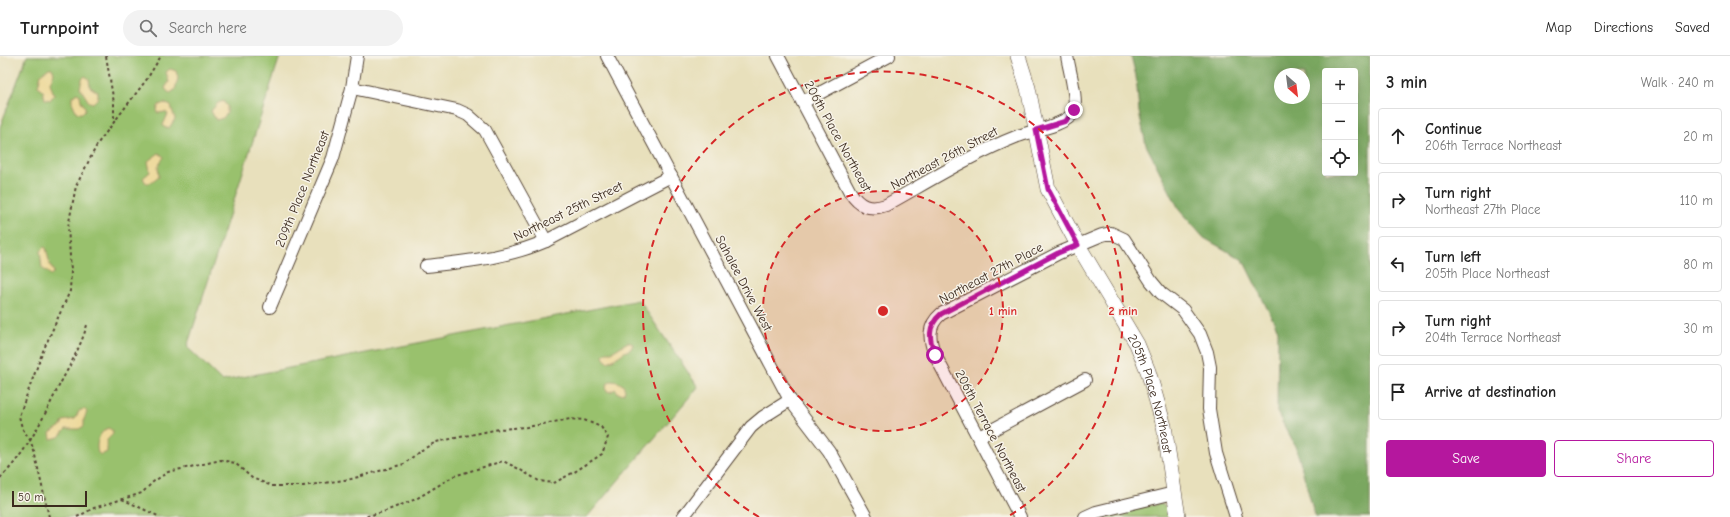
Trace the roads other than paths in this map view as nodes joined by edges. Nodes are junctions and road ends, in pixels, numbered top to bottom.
1 (357, 56) edge
2 (608, 56) edge
3 (778, 56) edge
4 (889, 56) edge
5 (1018, 56) edge
6 (1067, 56) edge
7 (352, 88) junction
8 (803, 102) junction
9 (1036, 130) junction
10 (671, 176) junction
11 (864, 207) joint
12 (546, 241) junction
13 (1078, 245) junction
14 (426, 266) dead end
15 (270, 307) dead end
16 (930, 336) joint
17 (1085, 380) dead end
18 (790, 400) junction
19 (979, 437) junction
20 (1174, 493) junction
21 (682, 517) edge
22 (866, 517) edge
23 (1020, 517) edge
24 (1084, 517) edge
25 (1178, 517) edge
26 (1236, 517) edge

1 - 7 street, 209th Place Northeast
2 - 10 street, Sahalee Drive West
3 - 8 street, 206th Place Northeast
4 - 8 street
5 - 9 street, 205th Place Northeast
6 - 9 street, Northeast 26th Street
7 - 12 street
7 - 15 street, 209th Place Northeast
8 - 11 street, 206th Place Northeast
9 - 11 street, Northeast 26th Street
9 - 13 street, 205th Place Northeast
10 - 12 street, Northeast 25th Street
10 - 18 street, Sahalee Drive West
12 - 14 street, Northeast 25th Street
13 - 16 street, Northeast 27th Place
13 - 20 street, 205th Place Northeast
13 - 26 street, Northeast 27th Place
16 - 19 street, 206th Terrace Northeast
17 - 19 street
18 - 21 street
18 - 22 street, Sahalee Drive West
19 - 23 street, 206th Terrace Northeast
20 - 24 street
20 - 25 street, 205th Place Northeast

